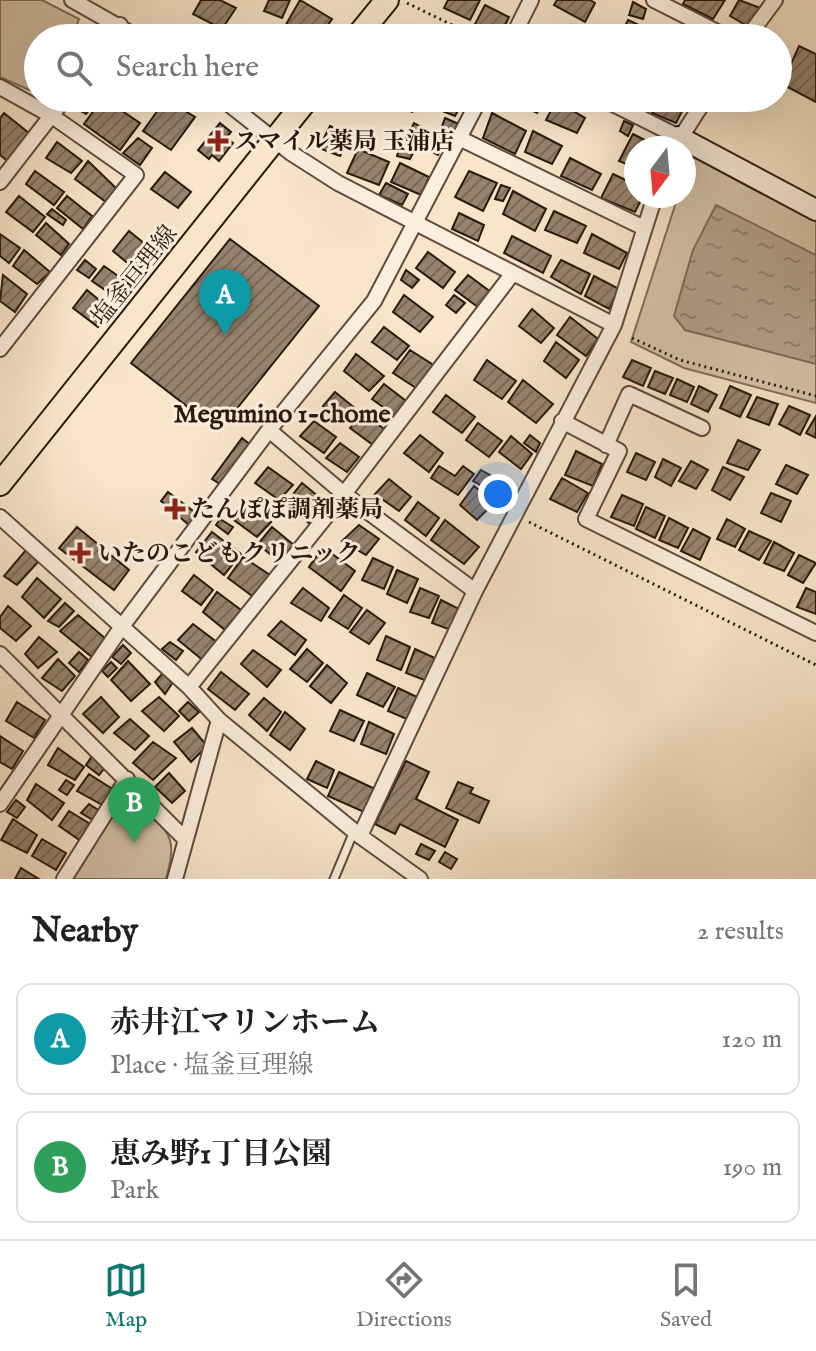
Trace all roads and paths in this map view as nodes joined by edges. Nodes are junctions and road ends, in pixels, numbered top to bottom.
1 (72, 0) edge
2 (387, 0) edge
3 (400, 0) edge
4 (531, 0) edge
5 (654, 0) edge
6 (775, 0) edge
7 (118, 24) edge
8 (367, 24) edge
9 (450, 24) edge
10 (519, 24) edge
11 (701, 24) edge
12 (757, 24) edge
13 (0, 87) edge
14 (24, 100) edge
15 (45, 112) edge
16 (55, 112) edge
17 (239, 112) edge
18 (297, 112) edge
19 (473, 112) edge
20 (625, 112) edge
21 (697, 112) edge
22 (52, 116) junction
23 (667, 136) edge
24 (681, 136) edge
25 (459, 138) junction
26 (274, 140) junction
27 (696, 151) edge
28 (0, 182) edge
29 (650, 208) edge
30 (816, 210) edge
31 (414, 225) junction
32 (642, 227) junction
33 (513, 273) junction
34 (614, 325) junction
35 (632, 338) dead end
36 (0, 349) edge
37 (816, 396) edge
38 (562, 421) junction
39 (702, 428) dead end
40 (269, 430) junction
41 (606, 445) junction
42 (0, 484) edge
43 (344, 494) junction
44 (514, 515) junction
45 (0, 517) edge
46 (475, 591) junction
47 (123, 625) junction
48 (816, 633) edge
49 (0, 654) edge
50 (816, 665) edge
51 (189, 687) junction
52 (61, 711) junction
53 (219, 720) junction
54 (127, 779) junction
55 (0, 804) edge
56 (357, 834) junction
57 (185, 839) junction
58 (64, 879) edge
59 (175, 879) edge
60 (334, 879) edge
61 (420, 879) edge

1 - 7 street
2 - 8 main road
3 - 9 path
4 - 10 street
5 - 11 street
6 - 12 street
13 - 14 street
15 - 22 street
16 - 22 street
17 - 26 street
18 - 26 main road, 塩釜亘理線
19 - 25 street
20 - 23 street
21 - 24 street
22 - 28 street
22 - 36 street
25 - 31 street
25 - 32 street
26 - 31 street
26 - 42 main road, 塩釜亘理線
27 - 30 street
29 - 32 street
31 - 33 street
31 - 40 street
32 - 34 street
33 - 34 street
33 - 43 street
34 - 38 street
35 - 37 path
38 - 41 street
38 - 44 street
39 - 41 street
40 - 43 street
40 - 47 street
41 - 48 street
43 - 46 street
43 - 51 street
44 - 46 street
44 - 50 path
45 - 47 street
46 - 56 street
47 - 51 street
47 - 52 street
49 - 52 street
51 - 53 street
52 - 54 street
52 - 55 street
53 - 56 street
53 - 57 street
54 - 57 street
54 - 58 street
56 - 60 lane
56 - 61 street
57 - 59 street

